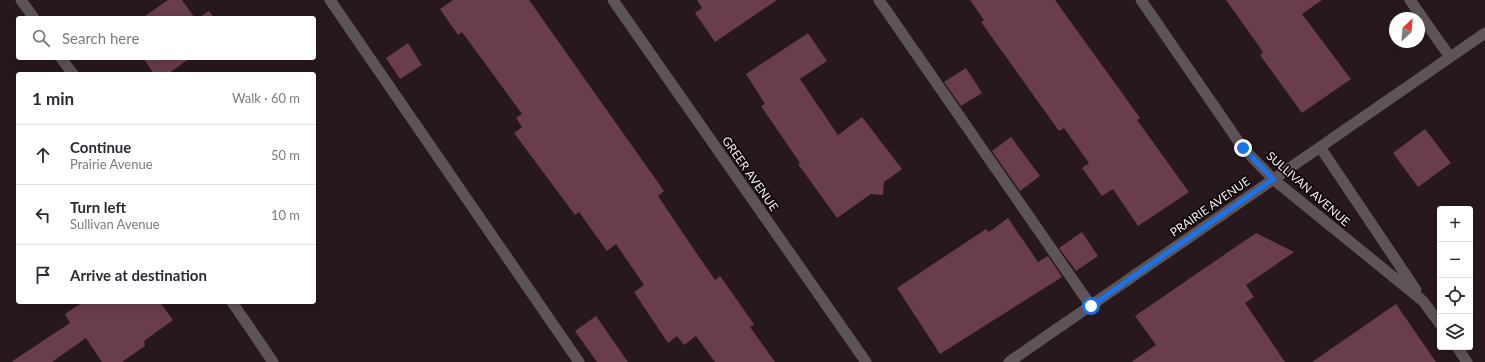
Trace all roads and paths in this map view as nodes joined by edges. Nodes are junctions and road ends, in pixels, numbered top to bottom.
1 (21, 0) edge
2 (330, 0) edge
3 (613, 0) edge
4 (879, 0) edge
5 (1141, 0) edge
6 (1410, 0) edge
7 (33, 16) edge
8 (1485, 33) edge
9 (1450, 57) junction
10 (62, 60) edge
11 (72, 72) edge
12 (1320, 147) junction
13 (1273, 179) junction
14 (1423, 301) junction
15 (233, 304) edge
16 (1091, 306) junction
17 (1437, 320) edge
18 (1459, 350) edge
19 (274, 362) edge
20 (579, 362) edge
21 (866, 362) edge
22 (1009, 362) edge
23 (1468, 362) edge

1 - 7 street
2 - 20 street
3 - 21 street, GREER AVENUE
4 - 16 street
5 - 13 street, SULLIVAN AVENUE
6 - 9 street
8 - 9 street, PRAIRIE AVENUE
9 - 12 street, PRAIRIE AVENUE
10 - 11 street
12 - 13 street, PRAIRIE AVENUE
12 - 14 street, SULLIVAN AVENUE
13 - 14 street, SULLIVAN AVENUE
13 - 16 street, PRAIRIE AVENUE
14 - 17 street, SULLIVAN AVENUE
15 - 19 street
16 - 22 street, PRAIRIE AVENUE
18 - 23 street

